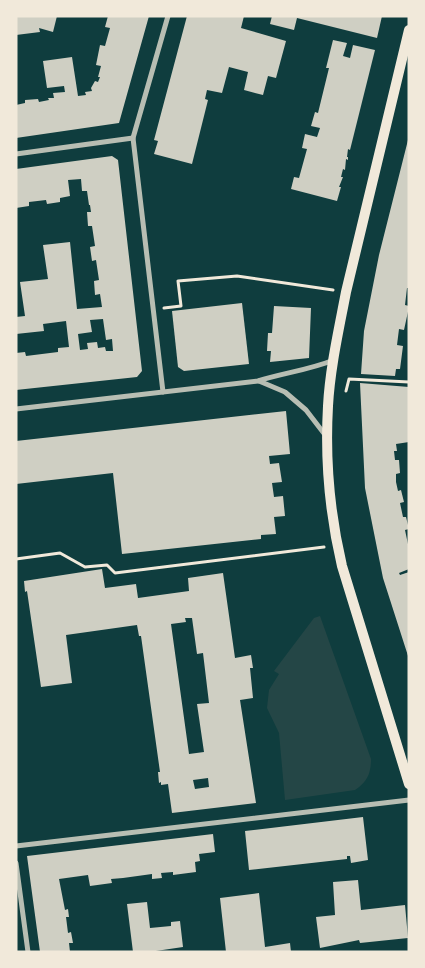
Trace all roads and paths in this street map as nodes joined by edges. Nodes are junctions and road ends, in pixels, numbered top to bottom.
1 (168, 16) edge
2 (409, 30) edge
3 (133, 138) junction
4 (16, 154) edge
5 (346, 292) junction
6 (181, 306) dead end
7 (334, 360) junction
8 (361, 379) dead end
9 (258, 381) junction
10 (409, 382) edge
11 (162, 392) junction
12 (16, 409) edge
13 (328, 438) junction
14 (337, 545) junction
15 (16, 559) edge
16 (409, 784) edge
17 (409, 800) edge
18 (16, 846) edge
19 (16, 863) edge
20 (28, 952) edge

1 - 3 street
2 - 5 main road
3 - 4 street
3 - 11 street
5 - 6 path
5 - 7 main road
7 - 9 street
7 - 13 main road
8 - 10 path
9 - 11 street
9 - 13 street
11 - 12 street
13 - 14 main road
14 - 15 path
14 - 16 main road
17 - 18 street
19 - 20 street

